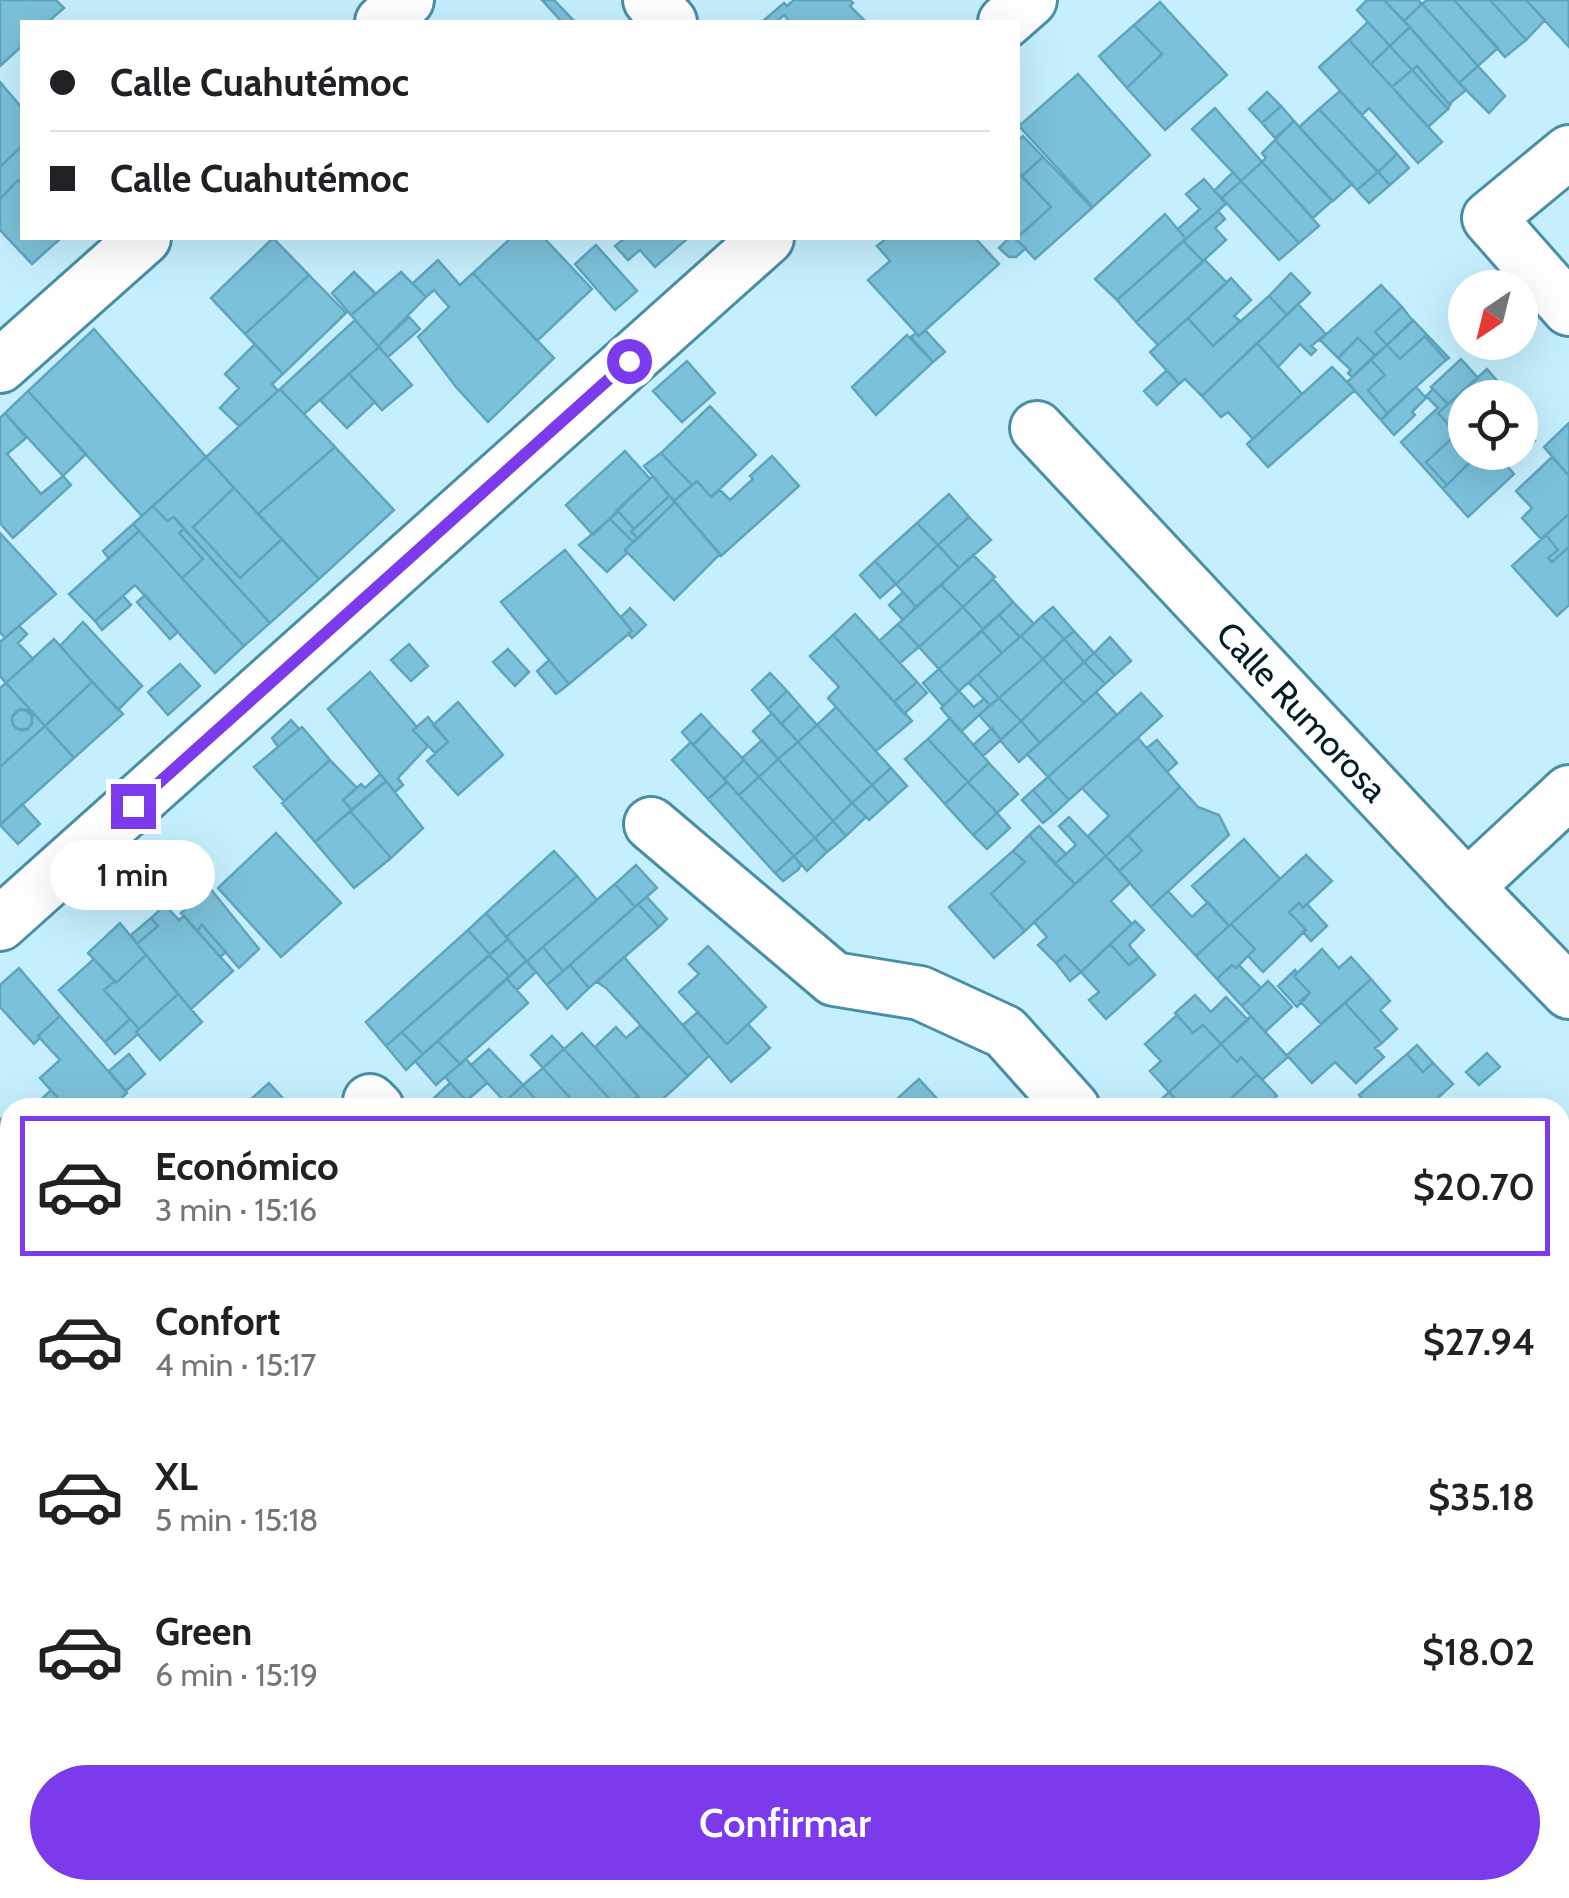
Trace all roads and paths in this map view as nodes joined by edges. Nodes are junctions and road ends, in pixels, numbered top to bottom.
1 (407, 0) edge
2 (650, 0) edge
3 (1030, 0) edge
4 (384, 20) edge
5 (668, 20) edge
6 (1008, 20) edge
7 (1569, 152) edge
8 (142, 240) edge
9 (765, 240) edge
10 (1569, 309) edge
11 (0, 366) edge
12 (1037, 428) dead end
13 (1569, 792) edge
14 (651, 824) dead end
15 (1467, 887) junction
16 (0, 924) edge
17 (1569, 992) edge
18 (1064, 1098) edge

1 - 4 street
2 - 5 street
3 - 6 street
7 - 10 street
8 - 11 street
9 - 16 street
12 - 15 street, Calle Rumorosa
13 - 15 street
14 - 18 street
15 - 17 street, Calle Rumorosa

